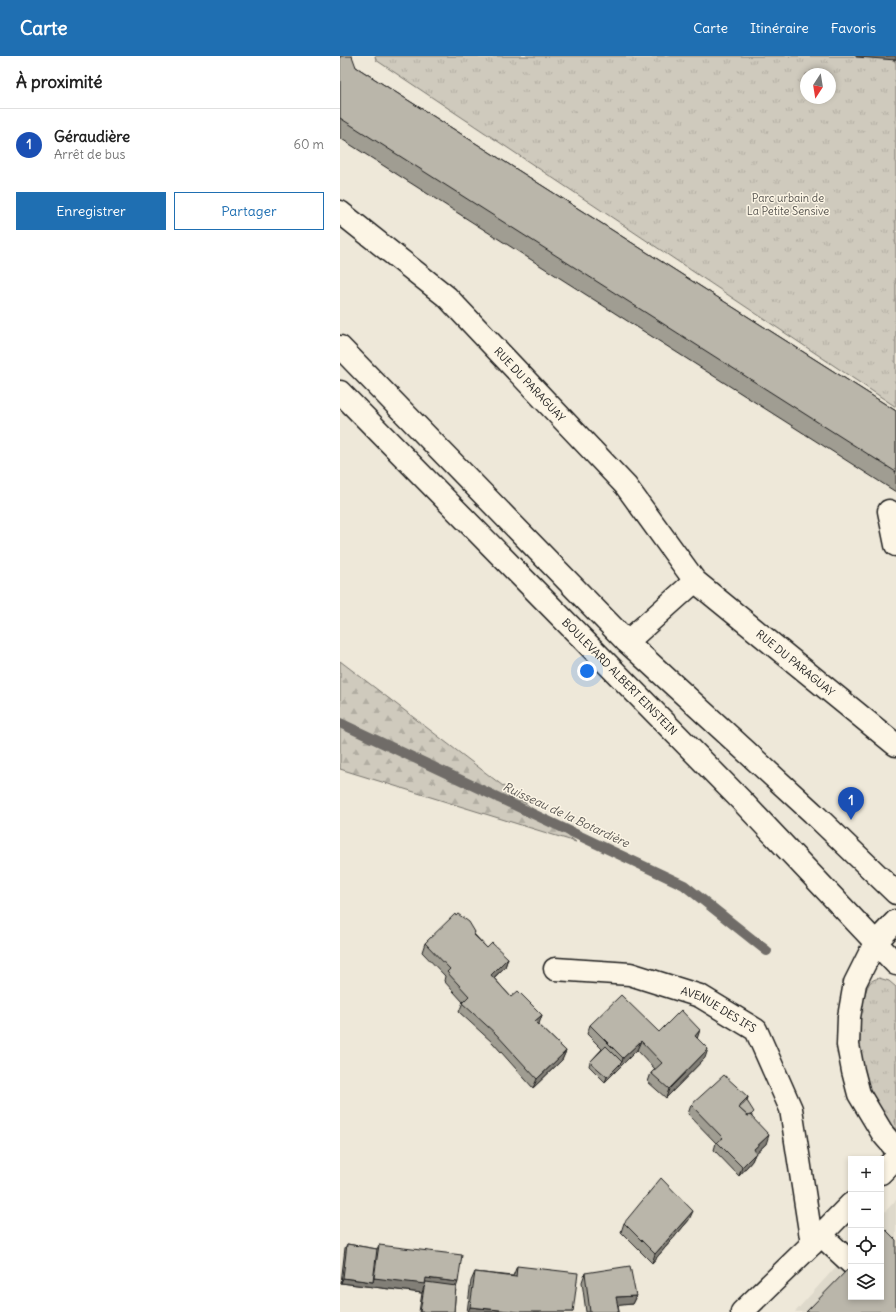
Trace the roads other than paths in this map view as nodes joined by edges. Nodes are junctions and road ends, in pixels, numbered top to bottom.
1 (340, 212) edge
2 (340, 347) edge
3 (340, 392) edge
4 (888, 512) dead end
5 (896, 545) edge
6 (695, 581) junction
7 (627, 642) junction
8 (896, 745) edge
9 (896, 893) edge
10 (896, 921) edge
11 (876, 943) junction
12 (896, 964) edge
13 (555, 969) dead end
14 (896, 1149) edge
15 (896, 1158) edge
16 (884, 1170) edge
17 (848, 1207) edge
18 (817, 1240) junction
19 (848, 1261) edge
20 (742, 1312) edge

1 - 6 street, RUE DU PARAGUAY
2 - 7 street
3 - 11 street, BOULEVARD ALBERT EINSTEIN
4 - 5 street
6 - 7 street
6 - 8 street, RUE DU PARAGUAY
7 - 9 street
10 - 11 street
11 - 12 street, BOULEVARD ALBERT EINSTEIN
11 - 14 street
13 - 18 street, AVENUE DES IFS
15 - 16 street
17 - 18 street
18 - 19 street
18 - 20 street

